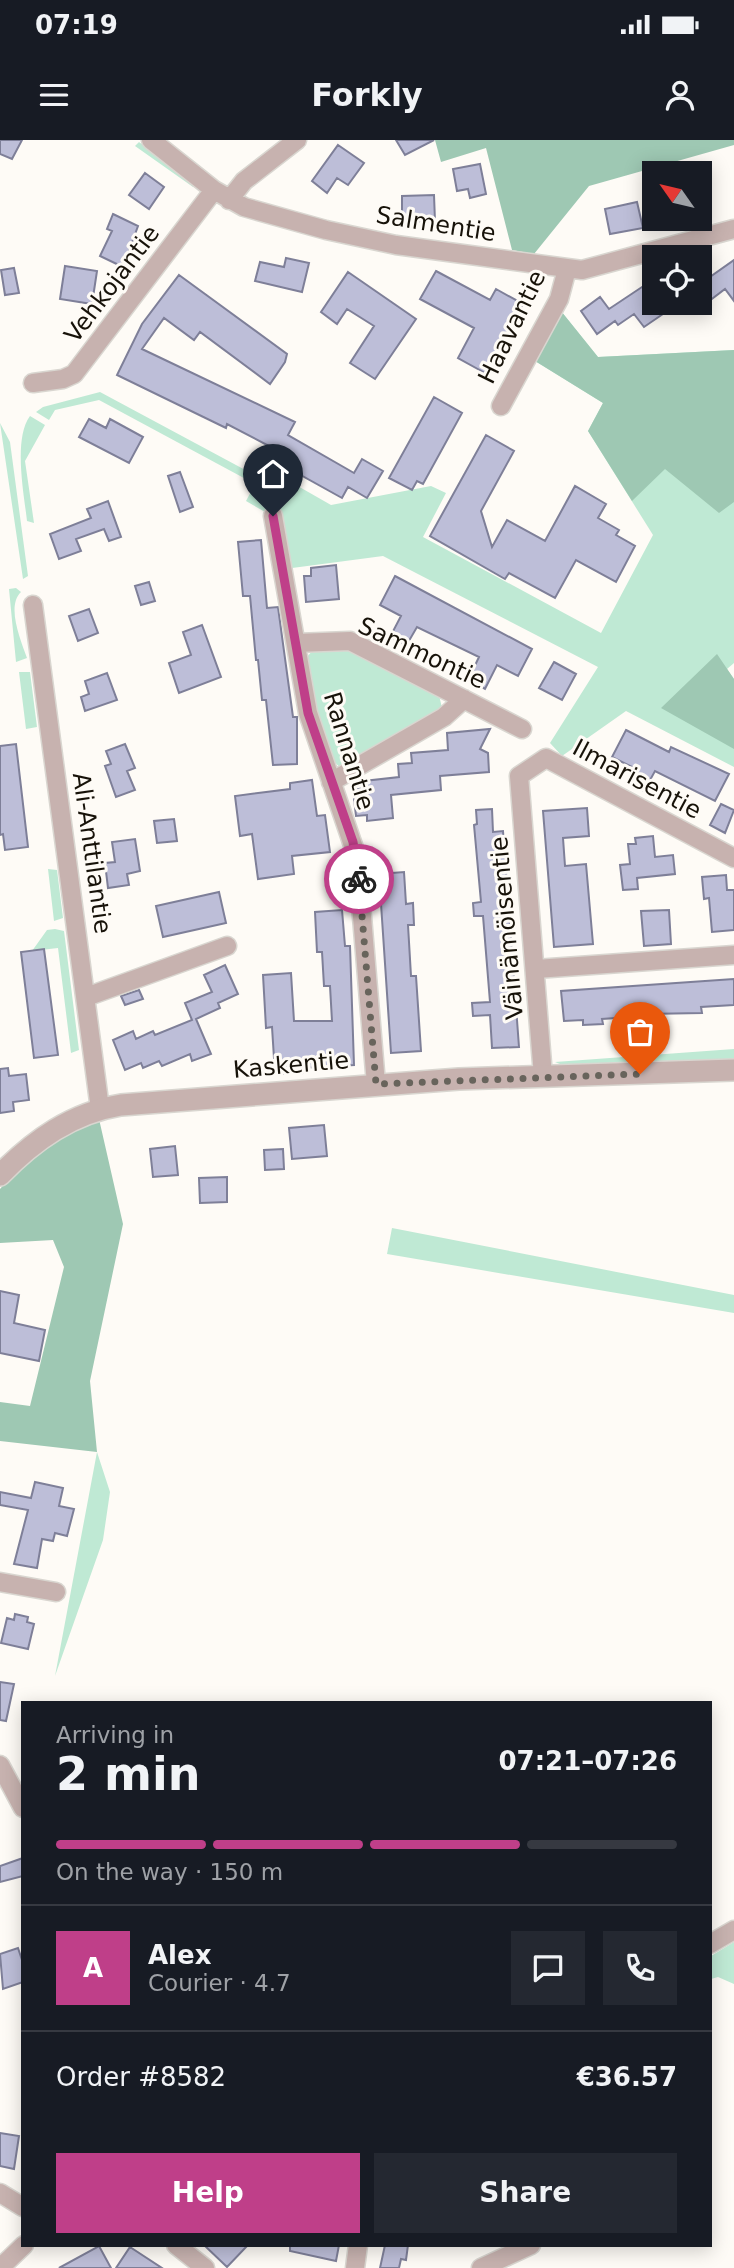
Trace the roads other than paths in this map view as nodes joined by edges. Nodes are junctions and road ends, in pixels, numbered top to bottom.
1 (151, 140) edge
2 (297, 140) edge
3 (222, 195) junction
4 (734, 229) edge
5 (567, 269) junction
6 (33, 383) dead end
7 (501, 406) dead end
8 (273, 516) dead end
9 (33, 605) dead end
10 (296, 643) junction
11 (464, 699) junction
12 (522, 729) dead end
13 (519, 776) joint
14 (331, 782) junction
15 (734, 858) edge
16 (227, 946) dead end
17 (734, 955) edge
18 (536, 969) junction
19 (86, 997) junction
20 (734, 1070) edge
21 (543, 1076) junction
22 (376, 1084) junction
23 (100, 1109) junction
24 (0, 1175) edge
25 (0, 1582) edge
26 (56, 1592) dead end
27 (0, 1765) edge
28 (21, 1804) edge
29 (734, 1930) edge
30 (712, 1943) edge
31 (0, 2193) edge
32 (21, 2206) edge
33 (22, 2247) edge
34 (179, 2247) edge
35 (358, 2247) edge
36 (527, 2247) edge
37 (0, 2268) edge
38 (205, 2268) edge
39 (355, 2268) edge
40 (481, 2268) edge

1 - 3 street, Salmentie
2 - 3 street, Vehkojantie
3 - 5 street, Salmentie
3 - 6 street, Vehkojantie
4 - 5 street, Salmentie
5 - 7 street, Haavantie
8 - 10 street, Rannantie
9 - 19 street, Ali-Anttilantie
10 - 11 street, Sammontie
10 - 14 street, Rannantie
11 - 12 street, Sammontie
11 - 14 street
13 - 15 street, Ilmarisentie
13 - 18 street, Väinämöisentie
14 - 22 street, Rannantie
16 - 19 street
17 - 18 street
18 - 21 street, Väinämöisentie
19 - 23 street, Ali-Anttilantie
20 - 21 street, Kaskentie
21 - 22 street, Kaskentie
22 - 23 street, Kaskentie
23 - 24 street, Kaskentie
25 - 26 street
27 - 28 street
29 - 30 street
31 - 32 street
33 - 37 street
34 - 38 street
35 - 39 street
36 - 40 street

